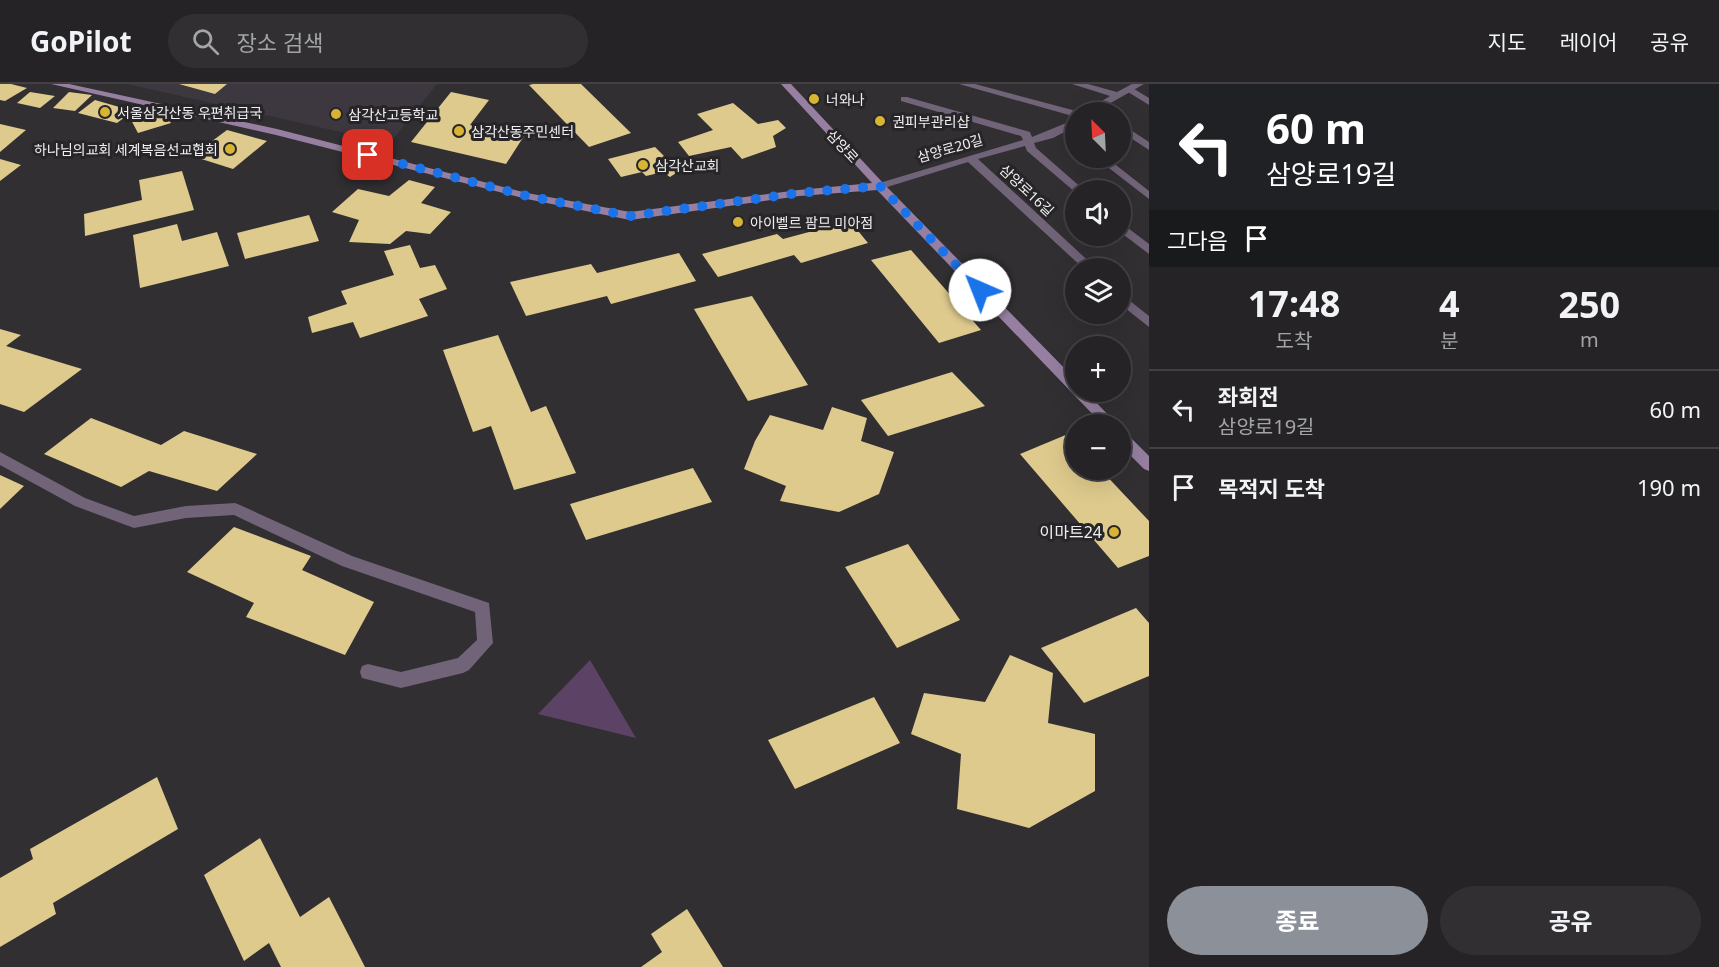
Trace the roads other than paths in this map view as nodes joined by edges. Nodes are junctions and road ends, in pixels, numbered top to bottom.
1 (56, 84) edge
2 (786, 84) edge
3 (964, 84) edge
4 (1077, 84) edge
5 (1135, 87) edge
6 (1119, 96) junction
7 (904, 99) dead end
8 (1110, 102) edge
9 (1149, 102) edge
10 (1065, 111) edge
11 (1064, 128) edge
12 (1131, 134) edge
13 (1029, 141) junction
14 (1149, 147) edge
15 (970, 158) junction
16 (1114, 168) edge
17 (1067, 180) edge
18 (880, 186) junction
19 (1149, 196) edge
20 (1131, 235) edge
21 (1149, 250) edge
22 (1079, 258) edge
23 (1131, 307) edge
24 (1149, 323) edge
25 (1065, 378) edge
26 (1089, 402) edge
27 (1100, 414) edge
28 (1131, 447) edge
29 (0, 458) edge
30 (1149, 465) edge
31 (368, 672) dead end

1 - 18 street
2 - 18 street, 삼양로
3 - 10 street
4 - 6 street
5 - 6 street
5 - 9 street
6 - 8 street
7 - 13 street, 삼양로20길
11 - 13 street, 삼양로20길
12 - 14 street
13 - 15 street, 삼양로20길
13 - 17 street, 삼양로20길
15 - 18 street, 삼양로20길
15 - 22 street, 삼양로16길
16 - 19 street
18 - 25 street, 삼양로
20 - 21 street
23 - 24 street
26 - 27 street, 삼양로
28 - 30 street
29 - 31 street

